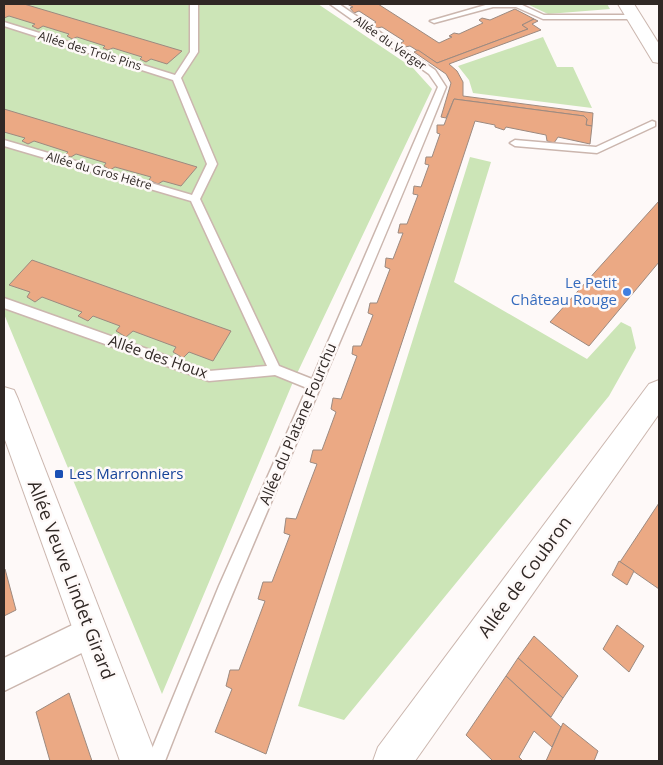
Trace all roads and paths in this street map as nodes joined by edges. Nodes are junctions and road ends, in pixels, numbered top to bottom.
1 (194, 4) edge
2 (334, 4) edge
3 (630, 10) edge
4 (434, 21) dead end
5 (4, 24) edge
6 (659, 58) edge
7 (176, 78) junction
8 (442, 87) joint
9 (652, 124) dead end
10 (4, 143) edge
11 (515, 143) dead end
12 (195, 199) junction
13 (4, 303) edge
14 (275, 370) junction
15 (314, 385) junction
16 (659, 392) edge
17 (4, 399) edge
18 (91, 632) junction
19 (4, 675) edge
20 (139, 761) edge
21 (156, 761) edge
22 (392, 761) edge

1 - 7 lane
2 - 8 lane, Allée du Verger
3 - 4 lane
3 - 6 street
5 - 7 lane, Allée des Trois Pins
7 - 12 lane
8 - 15 lane, Allée du Platane Fourchu
9 - 11 lane
10 - 12 lane, Allée du Gros Hêtre
12 - 14 lane
13 - 14 lane, Allée des Houx
14 - 15 lane, Allée des Houx
15 - 21 lane, Allée du Platane Fourchu
16 - 22 street, Allée de Coubron
17 - 18 street, Allée Veuve Lindet Girard
18 - 19 street
18 - 20 street, Allée Veuve Lindet Girard

